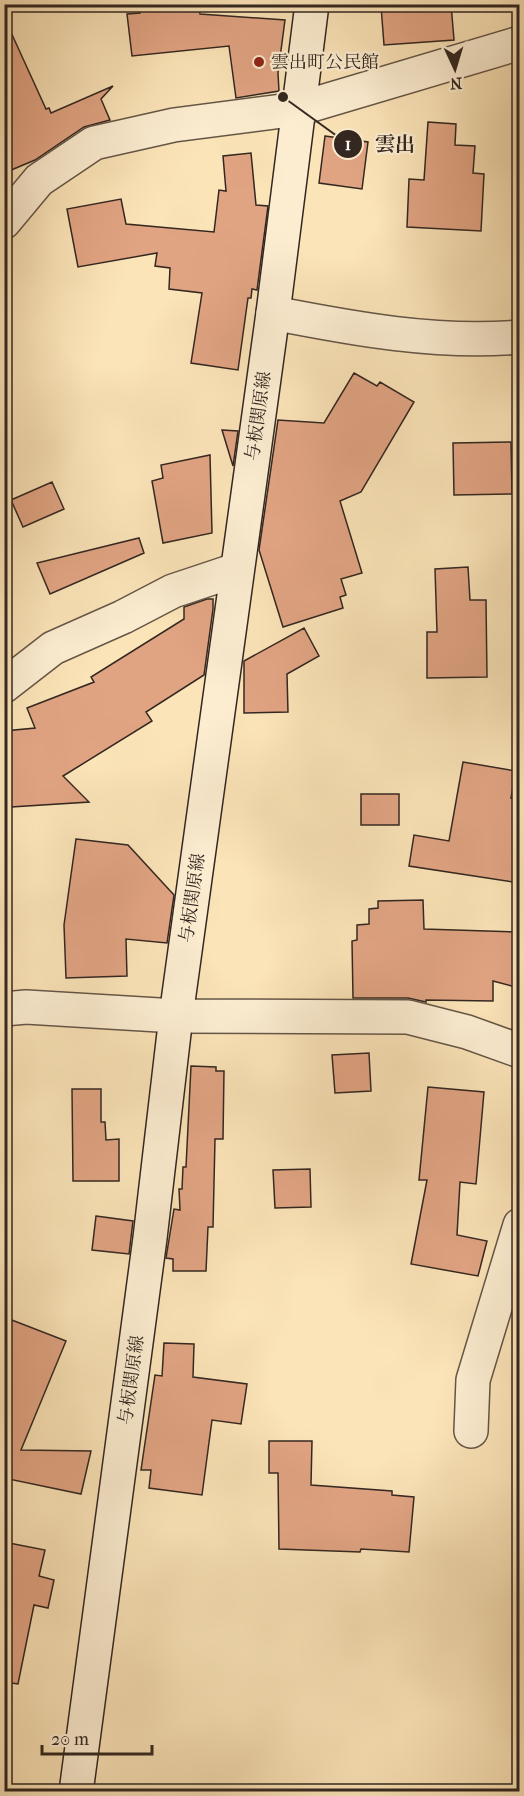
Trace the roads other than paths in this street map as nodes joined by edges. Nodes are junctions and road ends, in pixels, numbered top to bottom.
1 (312, 4) edge
2 (519, 43) edge
3 (298, 109) junction
4 (4, 222) edge
5 (273, 313) junction
6 (519, 337) edge
7 (236, 570) junction
8 (4, 686) edge
9 (4, 1009) edge
10 (176, 1016) junction
11 (519, 1050) edge
12 (519, 1225) edge
13 (471, 1431) dead end
14 (76, 1791) edge

1 - 3 street, 与板関原線
2 - 3 street
3 - 4 street
3 - 5 street, 与板関原線
5 - 6 street
5 - 7 street, 与板関原線
7 - 8 street
7 - 10 street, 与板関原線
9 - 10 street
10 - 11 street
10 - 14 street, 与板関原線
12 - 13 street

